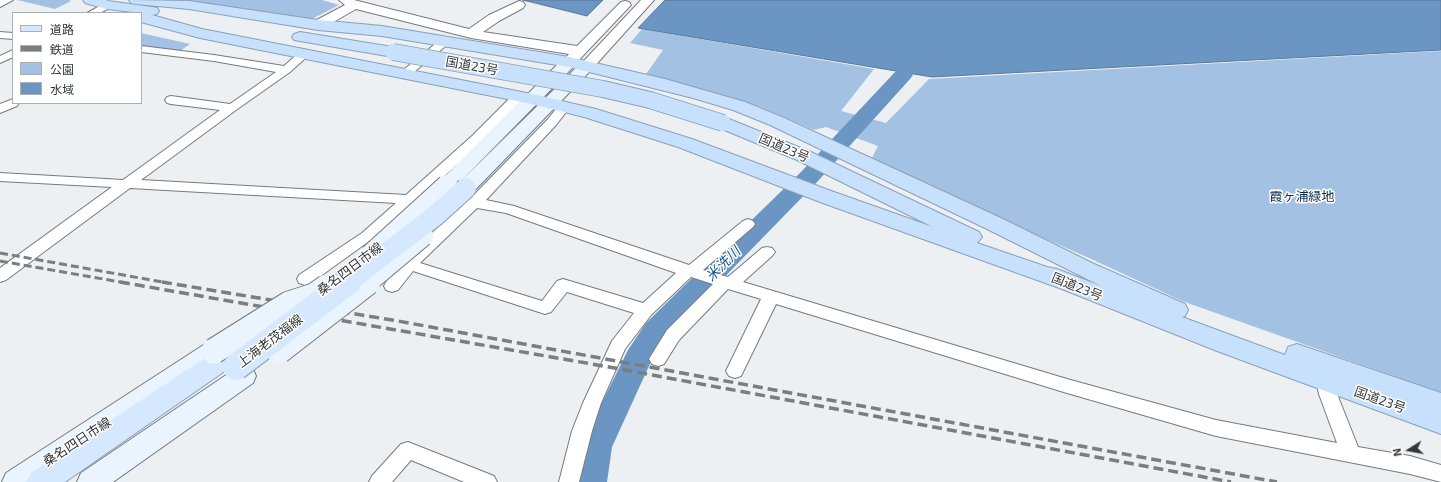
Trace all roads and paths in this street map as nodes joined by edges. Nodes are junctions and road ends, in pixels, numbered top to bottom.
1 (8, 0) edge
2 (90, 0) edge
3 (130, 0) edge
4 (136, 0) edge
5 (631, 0) edge
6 (648, 0) edge
7 (349, 2) edge
8 (0, 4) edge
9 (107, 5) junction
10 (519, 5) dead end
11 (94, 12) edge
12 (126, 12) edge
13 (142, 17) edge
14 (318, 25) junction
15 (471, 34) junction
16 (0, 35) edge
17 (12, 36) edge
18 (444, 42) junction
19 (142, 49) edge
20 (398, 49) junction
21 (12, 54) edge
22 (304, 54) junction
23 (0, 60) edge
24 (578, 60) junction
25 (286, 70) junction
26 (405, 74) junction
27 (526, 98) junction
28 (171, 100) dead end
29 (12, 103) edge
30 (557, 105) junction
31 (234, 107) dead end
32 (0, 109) edge
33 (810, 148) junction
34 (850, 166) junction
35 (0, 178) edge
36 (126, 184) junction
37 (463, 192) junction
38 (410, 199) junction
39 (748, 224) dead end
40 (367, 236) junction
41 (767, 252) dead end
42 (414, 259) junction
43 (692, 272) junction
44 (0, 276) edge
45 (1061, 281) junction
46 (728, 283) junction
47 (392, 286) dead end
48 (310, 288) junction
49 (771, 296) junction
50 (645, 311) junction
51 (658, 359) dead end
52 (230, 363) junction
53 (735, 371) dead end
54 (1325, 380) junction
55 (1441, 404) edge
56 (1441, 422) edge
57 (1351, 453) junction
58 (1441, 474) edge
59 (16, 482) edge
60 (41, 482) edge
61 (66, 482) edge
62 (91, 482) edge
63 (378, 482) edge
64 (487, 482) edge
65 (569, 482) edge

1 - 8 street
2 - 9 highway, 国道23号
3 - 20 highway, 国道23号
4 - 14 highway
5 - 24 street
6 - 24 street
7 - 14 street
7 - 15 street
9 - 11 street
9 - 12 highway
9 - 20 highway, 国道23号
10 - 15 street
13 - 22 highway
14 - 18 highway
15 - 24 street
16 - 17 street
18 - 24 highway
18 - 26 street
19 - 25 street
20 - 33 highway, 国道23号, bridge
21 - 23 street
22 - 25 street
22 - 26 highway
24 - 27 main road, 桑名四日市線
24 - 30 main road, 桑名四日市線
24 - 33 highway
25 - 31 street
26 - 27 highway
27 - 30 highway
27 - 37 main road, 桑名四日市線
27 - 38 street
28 - 36 street
29 - 32 street
30 - 37 main road, 桑名四日市線
30 - 45 highway
33 - 34 highway, 国道23号
34 - 45 highway, 国道23号
34 - 55 highway, 国道23号
35 - 36 street
36 - 38 street
36 - 44 street
37 - 38 street
37 - 42 street
37 - 43 street
37 - 48 main road, 桑名四日市線, bridge
37 - 52 main road, 上海老茂福線, bridge
38 - 40 street
39 - 43 street
40 - 42 street
40 - 48 street
41 - 46 street
42 - 47 street
42 - 50 street
43 - 46 street
43 - 50 street
45 - 54 highway, 国道23号
46 - 49 street
46 - 51 street
48 - 52 main road, 上海老茂福線, bridge
49 - 53 street
49 - 57 street
50 - 65 street
52 - 59 main road, 桑名四日市線
52 - 60 main road, 上海老茂福線
52 - 61 main road, 上海老茂福線
52 - 62 main road
54 - 56 highway, 国道23号
54 - 57 street
57 - 58 street
63 - 64 street

